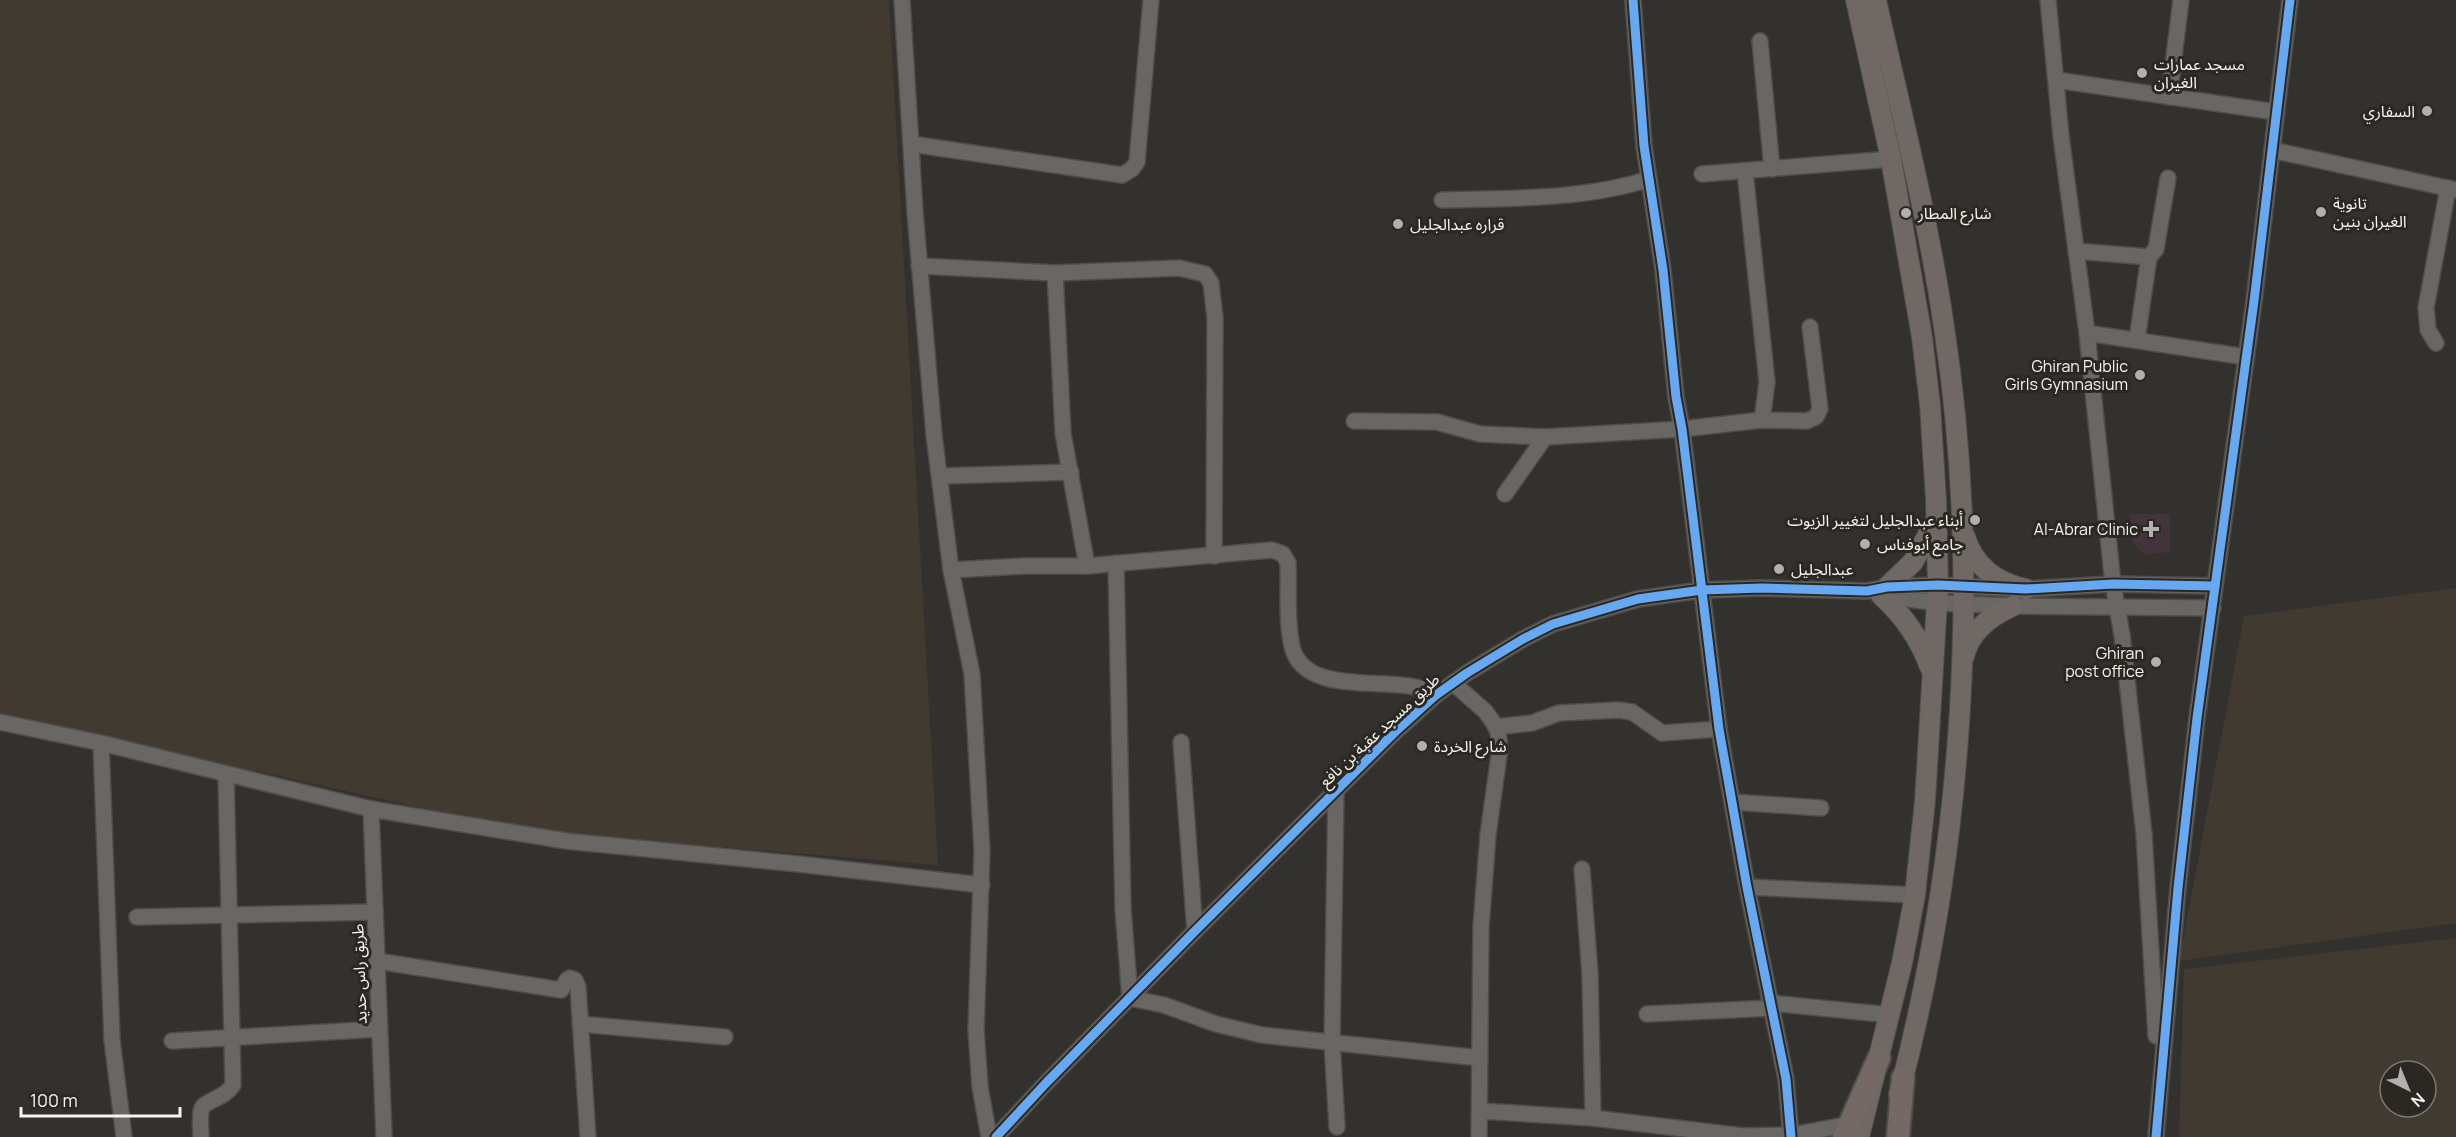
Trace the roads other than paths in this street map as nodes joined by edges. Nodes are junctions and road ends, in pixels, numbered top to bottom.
1 (902, 0) edge
2 (1151, 0) edge
3 (1633, 0) edge
4 (1856, 0) edge
5 (1876, 0) edge
6 (2048, 0) edge
7 (2181, 0) edge
8 (2290, 0) edge
9 (1760, 41) dead end
10 (2056, 80) junction
11 (2169, 97) junction
12 (2276, 112) junction
13 (911, 144) junction
14 (2272, 150) junction
15 (1891, 159) junction
16 (1772, 169) junction
17 (1745, 171) junction
18 (1701, 174) dead end
19 (2168, 178) dead end
20 (1649, 179) junction
21 (2452, 189) edge
22 (1442, 200) dead end
23 (2076, 251) junction
24 (2149, 257) junction
25 (919, 266) junction
26 (1055, 273) junction
27 (1810, 327) dead end
28 (2087, 333) junction
29 (2137, 340) junction
30 (2436, 343) dead end
31 (2246, 357) junction
32 (1762, 420) junction
33 (1354, 421) dead end
34 (1682, 429) junction
35 (1545, 437) junction
36 (1071, 472) junction
37 (941, 476) junction
38 (1505, 494) dead end
39 (1936, 520) junction
40 (1963, 527) junction
41 (1214, 556) junction
42 (1116, 563) junction
43 (1087, 566) junction
44 (951, 570) junction
45 (2113, 584) junction
46 (2215, 586) junction
47 (2026, 589) junction
48 (1702, 590) junction
49 (1879, 591) junction
50 (1938, 594) junction
51 (1962, 595) junction
52 (2013, 606) junction
53 (2115, 607) junction
54 (2213, 608) junction
55 (1961, 668) junction
56 (1932, 671) junction
57 (1453, 683) junction
58 (1436, 695) junction
59 (0, 722) edge
60 (1496, 727) junction
61 (1719, 729) junction
62 (1181, 741) dead end
63 (101, 743) junction
64 (226, 774) junction
65 (1336, 789) junction
66 (1733, 802) junction
67 (1821, 808) dead end
68 (371, 809) junction
69 (1582, 869) dead end
70 (982, 885) junction
71 (1747, 887) junction
72 (1915, 895) junction
73 (375, 912) junction
74 (229, 913) junction
75 (137, 917) dead end
76 (1195, 931) junction
77 (377, 961) junction
78 (1130, 998) junction
79 (1771, 1006) junction
80 (1647, 1014) dead end
81 (1890, 1015) junction
82 (580, 1024) junction
83 (379, 1029) junction
84 (231, 1037) junction
85 (725, 1037) dead end
86 (172, 1041) dead end
87 (1332, 1042) junction
88 (1480, 1058) junction
89 (1879, 1058) joint
90 (1903, 1078) junction
91 (1479, 1111) junction
92 (1593, 1119) junction
93 (2156, 1120) junction
94 (1337, 1127) dead end
95 (1851, 1133) edge
96 (1792, 1136) edge
97 (124, 1137) edge
98 (201, 1137) edge
99 (384, 1137) edge
100 (588, 1137) edge
101 (988, 1137) edge
102 (996, 1137) edge
103 (1479, 1137) edge
104 (1888, 1137) edge
105 (1898, 1137) edge
106 (2156, 1137) edge

1 - 13 street
2 - 13 street
3 - 20 street
4 - 15 main road
5 - 40 main road
6 - 10 street
7 - 11 street
8 - 12 street
9 - 16 street
10 - 11 street
10 - 23 street
11 - 12 street
12 - 14 street
13 - 25 street
14 - 21 street
14 - 31 street
15 - 16 street
15 - 39 main road
16 - 17 street
17 - 18 street
17 - 32 street
19 - 24 street
20 - 22 street
20 - 34 street
21 - 30 street
23 - 24 street
23 - 28 street
24 - 29 street
25 - 26 street
25 - 37 street
26 - 36 street
26 - 41 street
27 - 32 street
28 - 29 street
28 - 45 street
29 - 31 street
31 - 46 street
32 - 34 street
33 - 35 street
34 - 35 street
34 - 48 street
35 - 38 street
36 - 37 street
36 - 43 street
37 - 44 street
39 - 49 main road
39 - 50 main road
40 - 47 main road
40 - 51 main road
41 - 42 street
41 - 58 street
42 - 43 street
42 - 78 street
43 - 44 street
44 - 70 street
45 - 46 street
45 - 47 street
45 - 53 street
46 - 54 street
47 - 51 street
48 - 49 street, طريق مسجد عقبة بن نافع
48 - 57 street, طريق مسجد عقبة بن نافع
48 - 61 street
49 - 50 street, طريق مسجد عقبة بن نافع
49 - 56 main road
50 - 51 street, طريق مسجد عقبة بن نافع
50 - 56 main road
51 - 52 street
51 - 55 main road
52 - 53 street
52 - 55 main road
53 - 54 street
53 - 93 street
54 - 93 street
55 - 90 main road
56 - 72 main road
57 - 58 street, طريق مسجد عقبة بن نافع
57 - 60 street
58 - 65 street, طريق مسجد عقبة بن نافع
59 - 63 street
60 - 61 street
60 - 88 street
61 - 66 street
62 - 76 street
63 - 64 street
63 - 97 street
64 - 68 street
64 - 74 street
65 - 76 street, طريق مسجد عقبة بن نافع
65 - 87 street
66 - 67 street
66 - 71 street
68 - 70 street
68 - 73 street, طريق راس حديد
69 - 92 street
70 - 101 street
71 - 72 street
71 - 79 street
72 - 81 main road
73 - 74 street
73 - 77 street, طريق راس حديد
74 - 75 street
74 - 84 street
76 - 78 street, طريق مسجد عقبة بن نافع
77 - 82 street
77 - 83 street, طريق راس حديد
78 - 87 street
78 - 102 street, طريق مسجد عقبة بن نافع
79 - 80 street
79 - 81 street
79 - 96 street
81 - 89 main road
82 - 85 street
82 - 100 street
83 - 84 street
83 - 99 street, طريق راس حديد
84 - 86 street
84 - 98 street
87 - 88 street
87 - 94 street
88 - 91 street
89 - 95 highway
90 - 104 main road
90 - 105 highway
91 - 92 street
91 - 103 street
92 - 96 street
93 - 106 street
95 - 96 street

